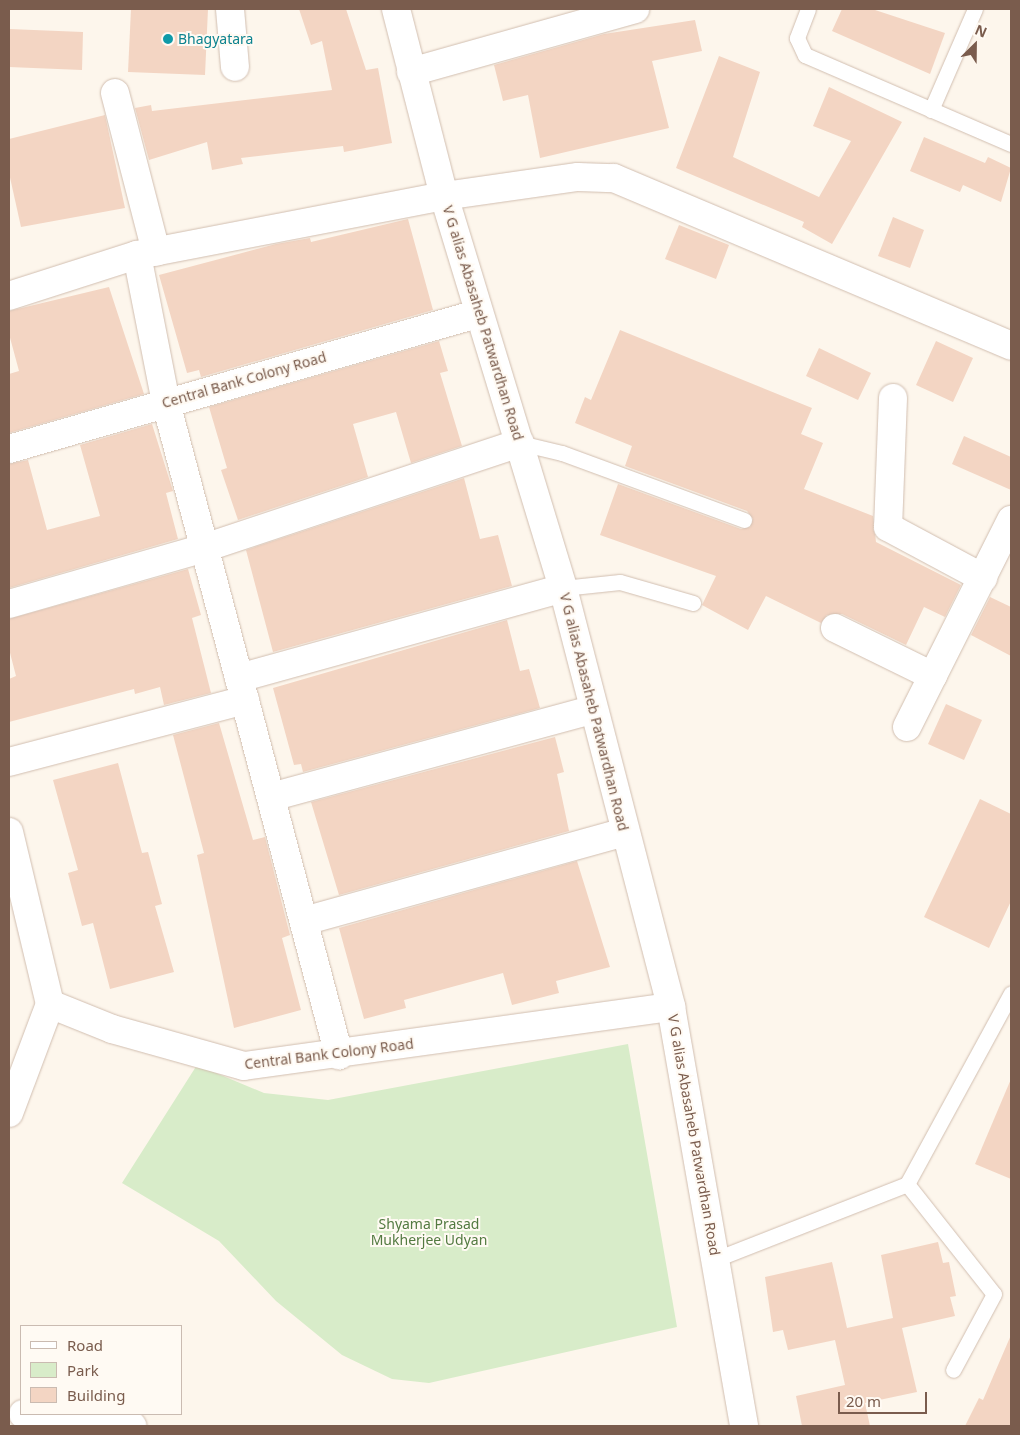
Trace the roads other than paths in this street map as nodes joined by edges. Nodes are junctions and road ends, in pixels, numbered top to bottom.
1 (230, 9) edge
2 (396, 9) edge
3 (635, 9) edge
4 (808, 9) edge
5 (975, 9) edge
6 (234, 67) dead end
7 (411, 72) junction
8 (115, 93) dead end
9 (931, 110) junction
10 (1011, 144) edge
11 (444, 196) junction
12 (146, 253) junction
13 (9, 296) edge
14 (479, 313) junction
15 (1011, 346) edge
16 (894, 398) dead end
17 (166, 403) junction
18 (520, 443) junction
19 (9, 449) edge
20 (744, 520) dead end
21 (1011, 520) edge
22 (204, 548) junction
23 (983, 578) junction
24 (563, 588) junction
25 (693, 603) dead end
26 (9, 604) edge
27 (835, 628) dead end
28 (933, 676) junction
29 (242, 689) junction
30 (592, 710) junction
31 (907, 727) dead end
32 (9, 762) edge
33 (271, 797) junction
34 (9, 832) edge
35 (624, 832) junction
36 (19, 916) edge
37 (304, 920) junction
38 (1011, 992) edge
39 (50, 1004) junction
40 (671, 1007) junction
41 (340, 1055) junction
42 (9, 1113) edge
43 (908, 1184) junction
44 (716, 1259) junction
45 (952, 1370) dead end
46 (29, 1415) edge
47 (95, 1424) edge
48 (132, 1426) edge
49 (744, 1426) edge

1 - 6 street
2 - 7 street, V G alias Abasaheb Patwardhan Road
3 - 7 street
4 - 9 lane
5 - 9 lane
7 - 11 street, V G alias Abasaheb Patwardhan Road
8 - 12 street
9 - 10 lane
11 - 12 street
11 - 14 street, V G alias Abasaheb Patwardhan Road
11 - 15 street
12 - 13 street
12 - 17 street
14 - 17 street, Central Bank Colony Road
14 - 18 street, V G alias Abasaheb Patwardhan Road
16 - 23 street
17 - 19 street, Central Bank Colony Road
17 - 22 street
18 - 20 lane
18 - 22 street
18 - 24 street, V G alias Abasaheb Patwardhan Road
21 - 23 street
22 - 26 street
22 - 29 street
23 - 28 street
24 - 25 lane
24 - 29 street
24 - 30 street, V G alias Abasaheb Patwardhan Road
27 - 28 street
28 - 31 street
29 - 32 street
29 - 33 street
30 - 33 street
30 - 35 street, V G alias Abasaheb Patwardhan Road
33 - 37 street
34 - 36 street
35 - 37 street
35 - 40 street, V G alias Abasaheb Patwardhan Road
36 - 39 street
37 - 41 street
38 - 43 lane
39 - 41 street, Central Bank Colony Road
39 - 42 street
40 - 41 street, Central Bank Colony Road
40 - 44 street, V G alias Abasaheb Patwardhan Road
43 - 44 lane
43 - 45 lane
44 - 49 street, V G alias Abasaheb Patwardhan Road
46 - 47 street
47 - 48 street

